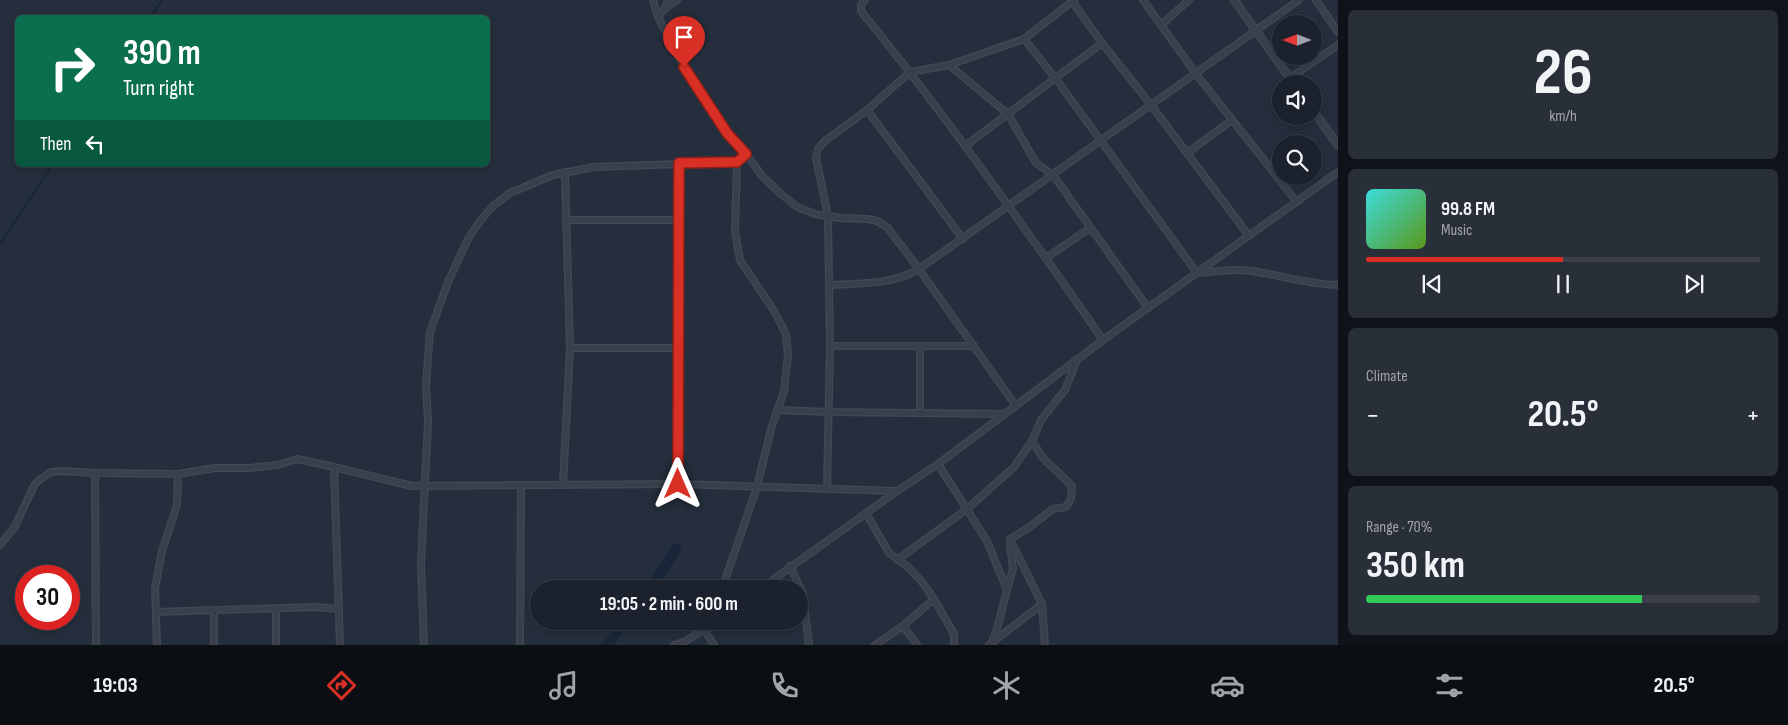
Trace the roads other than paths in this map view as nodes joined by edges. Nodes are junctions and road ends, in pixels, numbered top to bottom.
1 (653, 0) edge
2 (668, 0) edge
3 (677, 0) edge
4 (864, 0) edge
5 (1072, 0) edge
6 (1143, 0) edge
7 (1188, 0) edge
8 (1234, 0) edge
9 (1299, 0) edge
10 (1316, 0) edge
11 (666, 8) junction
12 (658, 17) junction
13 (1161, 25) junction
14 (1257, 30) junction
15 (1338, 32) edge
16 (1024, 40) junction
17 (1102, 43) junction
18 (1338, 45) edge
19 (949, 65) junction
20 (910, 72) junction
21 (1196, 74) junction
22 (1288, 75) edge
23 (1300, 75) edge
24 (1056, 79) junction
25 (1151, 105) junction
26 (867, 110) junction
27 (1008, 114) junction
28 (1232, 120) junction
29 (1322, 123) edge
30 (1100, 141) junction
31 (1338, 145) edge
32 (965, 146) junction
33 (1187, 153) junction
34 (746, 154) junction
35 (737, 162) junction
36 (679, 163) junction
37 (565, 172) junction
38 (1338, 172) edge
39 (1053, 175) junction
40 (1297, 202) junction
41 (1010, 206) junction
42 (828, 216) junction
43 (566, 220) junction
44 (678, 220) junction
45 (1090, 228) junction
46 (1249, 236) junction
47 (963, 238) junction
48 (1046, 258) junction
49 (919, 269) junction
50 (1197, 273) junction
51 (830, 285) junction
52 (1338, 285) edge
53 (1148, 308) junction
54 (1103, 340) junction
55 (830, 346) junction
56 (920, 346) junction
57 (974, 346) junction
58 (570, 348) junction
59 (678, 348) junction
60 (1077, 360) junction
61 (1016, 406) junction
62 (778, 410) junction
63 (829, 412) junction
64 (920, 413) junction
65 (1003, 414) junction
66 (1032, 441) junction
67 (938, 464) junction
68 (334, 467) junction
69 (95, 473) junction
70 (178, 474) junction
71 (563, 484) junction
72 (678, 484) junction
73 (521, 485) junction
74 (757, 486) junction
75 (425, 487) junction
76 (828, 489) junction
77 (897, 491) junction
78 (967, 509) junction
79 (866, 513) junction
80 (1010, 539) junction
81 (0, 545) edge
82 (897, 560) junction
83 (790, 566) junction
84 (725, 580) edge
85 (772, 580) edge
86 (1007, 590) junction
87 (934, 599) junction
88 (1042, 604) junction
89 (339, 609) junction
90 (276, 610) junction
91 (214, 611) junction
92 (156, 612) junction
93 (903, 626) junction
94 (703, 630) edge
95 (705, 630) edge
96 (686, 643) edge
97 (990, 644) edge
98 (96, 645) edge
99 (157, 645) edge
100 (214, 645) edge
101 (276, 645) edge
102 (340, 645) edge
103 (424, 645) edge
104 (520, 645) edge
105 (674, 645) edge
106 (714, 645) edge
107 (809, 645) edge
108 (875, 645) edge
109 (916, 645) edge
110 (954, 645) edge
111 (1046, 645) edge

1 - 12 street
2 - 11 street
3 - 11 street
4 - 20 street
5 - 16 street
5 - 17 street
6 - 13 street
7 - 13 street
8 - 14 street
9 - 14 street
10 - 15 street
11 - 12 street
12 - 34 street
13 - 21 street
14 - 21 street
14 - 22 street
16 - 19 street
16 - 24 street
17 - 24 street
17 - 25 street
18 - 23 street
19 - 20 street
19 - 27 street
20 - 26 street
20 - 32 street
21 - 25 street
21 - 28 street
24 - 27 street
24 - 30 street
25 - 30 street
25 - 33 street
26 - 42 street
26 - 47 street
27 - 32 street
27 - 39 street
28 - 33 street
28 - 40 street
29 - 31 street
30 - 39 street
30 - 50 street
32 - 41 street
33 - 46 street
34 - 35 street
34 - 42 street
35 - 36 street
35 - 62 street
36 - 37 street
36 - 44 street
37 - 43 street
37 - 75 street
38 - 40 street
39 - 41 street
39 - 45 street
40 - 46 street
41 - 47 street
41 - 48 street
42 - 49 street
42 - 51 street
43 - 44 street
43 - 58 street
44 - 59 street
45 - 48 street
45 - 53 street
46 - 50 street
47 - 49 street
48 - 54 street
49 - 51 street
49 - 57 street
50 - 52 street
50 - 53 street
51 - 55 street
53 - 54 street
54 - 60 street
55 - 56 street
55 - 63 street
56 - 57 street
56 - 64 street
57 - 61 street
58 - 59 street
58 - 71 street
59 - 72 street
60 - 61 street
60 - 66 street
61 - 65 street
62 - 63 street
62 - 74 street
63 - 64 street
63 - 76 street
64 - 65 street
65 - 67 street
66 - 78 street
66 - 80 street
67 - 77 street
67 - 78 street
68 - 70 street
68 - 75 street
68 - 89 street
69 - 70 street
69 - 81 street
69 - 98 street
70 - 92 street
71 - 72 street
71 - 73 street
72 - 74 street
73 - 75 street
73 - 104 street
74 - 76 street
74 - 84 street
75 - 103 street
76 - 77 street
77 - 79 street
78 - 82 street
78 - 86 street
79 - 82 street
79 - 83 street
80 - 86 street
80 - 88 street
82 - 87 street
83 - 85 street
83 - 107 street
86 - 97 street
87 - 93 street
87 - 110 street
88 - 97 street
88 - 111 street
89 - 90 street
89 - 102 street
90 - 91 street
90 - 101 street
91 - 92 street
91 - 100 street
92 - 99 street
93 - 108 street
93 - 109 street
94 - 96 street
95 - 106 street
96 - 105 street

